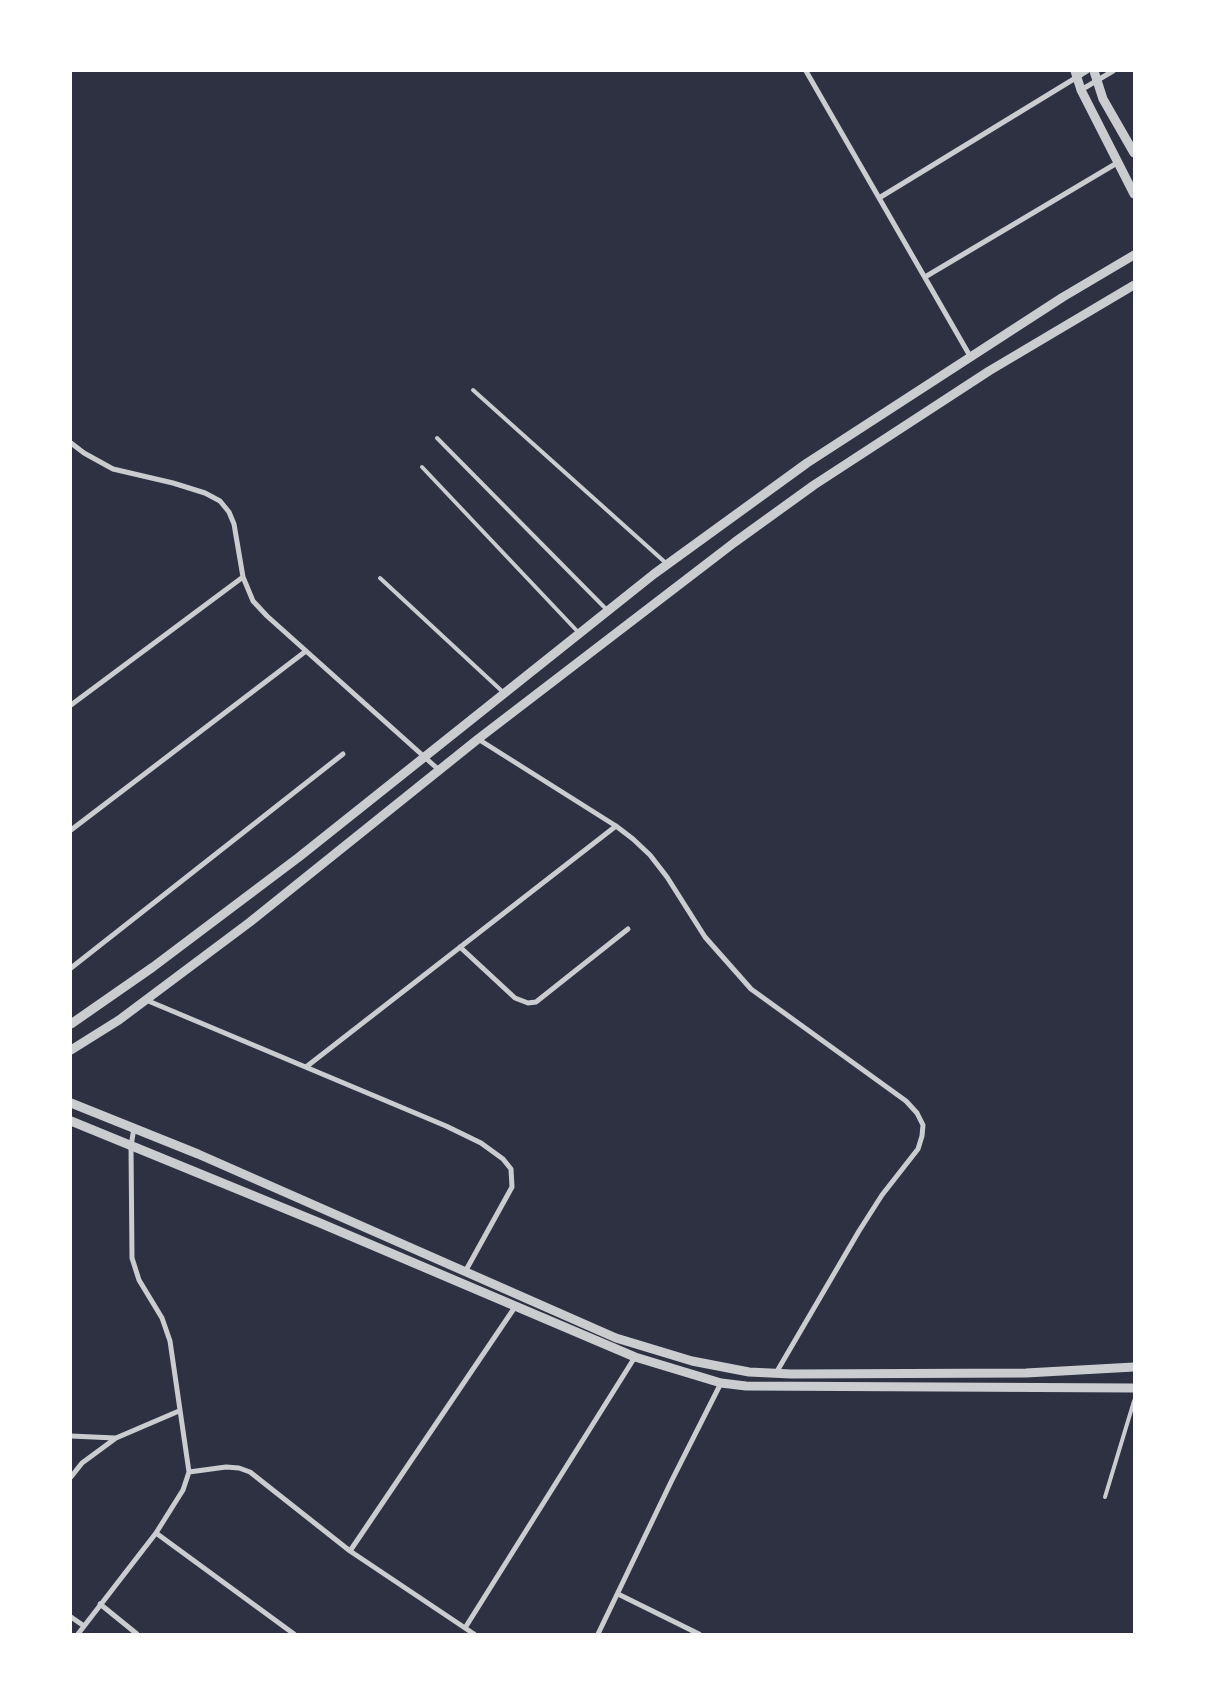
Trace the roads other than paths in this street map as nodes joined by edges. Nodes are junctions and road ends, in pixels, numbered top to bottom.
1 (806, 71) edge
2 (1087, 71) edge
3 (1094, 71) edge
4 (1113, 71) edge
5 (1076, 74) edge
6 (1097, 81) junction
7 (1080, 90) junction
8 (1134, 153) edge
9 (1117, 162) junction
10 (1134, 194) edge
11 (879, 198) junction
12 (1134, 254) edge
13 (925, 277) junction
14 (1134, 284) edge
15 (970, 356) junction
16 (473, 390) dead end
17 (437, 438) dead end
18 (71, 443) edge
19 (422, 468) dead end
20 (667, 564) junction
21 (243, 577) junction
22 (380, 578) dead end
23 (608, 610) junction
24 (579, 633) junction
25 (306, 651) junction
26 (504, 693) junction
27 (71, 705) edge
28 (478, 739) junction
29 (343, 754) dead end
30 (425, 757) junction
31 (439, 770) junction
32 (616, 826) junction
33 (71, 830) edge
34 (628, 929) dead end
35 (460, 947) junction
36 (72, 967) edge
37 (146, 1000) junction
38 (71, 1024) edge
39 (71, 1050) edge
40 (306, 1067) junction
41 (71, 1103) edge
42 (71, 1121) edge
43 (134, 1128) junction
44 (131, 1146) junction
45 (465, 1272) junction
46 (515, 1307) junction
47 (635, 1357) junction
48 (1134, 1367) edge
49 (776, 1373) junction
50 (722, 1383) junction
51 (1134, 1388) edge
52 (1134, 1401) edge
53 (180, 1411) junction
54 (71, 1436) edge
55 (116, 1438) junction
56 (189, 1472) junction
57 (71, 1477) edge
58 (1105, 1497) dead end
59 (156, 1533) junction
60 (350, 1551) junction
61 (618, 1594) junction
62 (100, 1604) junction
63 (71, 1617) edge
64 (84, 1626) junction
65 (465, 1628) junction
66 (78, 1634) edge
67 (137, 1634) edge
68 (294, 1634) edge
69 (474, 1634) edge
70 (598, 1634) edge
71 (699, 1634) edge

1 - 11 street
2 - 5 street
3 - 6 street
4 - 6 street
5 - 7 street
5 - 11 street
6 - 7 street
6 - 8 street
7 - 9 street
9 - 10 street
9 - 13 street
11 - 13 street
12 - 15 street
13 - 15 street
14 - 28 street
15 - 20 street
16 - 20 lane
17 - 23 lane
18 - 21 street
19 - 24 lane
20 - 23 street
21 - 25 street
21 - 27 street
22 - 26 lane
23 - 24 street
24 - 26 street
25 - 30 street
25 - 33 street
26 - 30 street
28 - 31 street
28 - 32 street
29 - 36 street
30 - 31 street
30 - 38 street
31 - 37 street
32 - 35 street
32 - 49 street
34 - 35 street
35 - 40 street
37 - 39 street
37 - 40 street
40 - 45 street
41 - 43 street
42 - 44 street
43 - 44 street
43 - 45 street
44 - 46 street
44 - 53 street
45 - 49 street
46 - 47 street
46 - 60 street
47 - 50 street
47 - 65 street
48 - 49 street
50 - 51 street
50 - 61 street
52 - 58 lane
53 - 55 street
53 - 56 street
54 - 55 street
55 - 57 street
56 - 59 street
56 - 60 street
59 - 62 street
59 - 68 street
60 - 65 street
61 - 70 street
61 - 71 street
62 - 64 street
62 - 67 street
63 - 64 street
64 - 66 street
65 - 69 street

